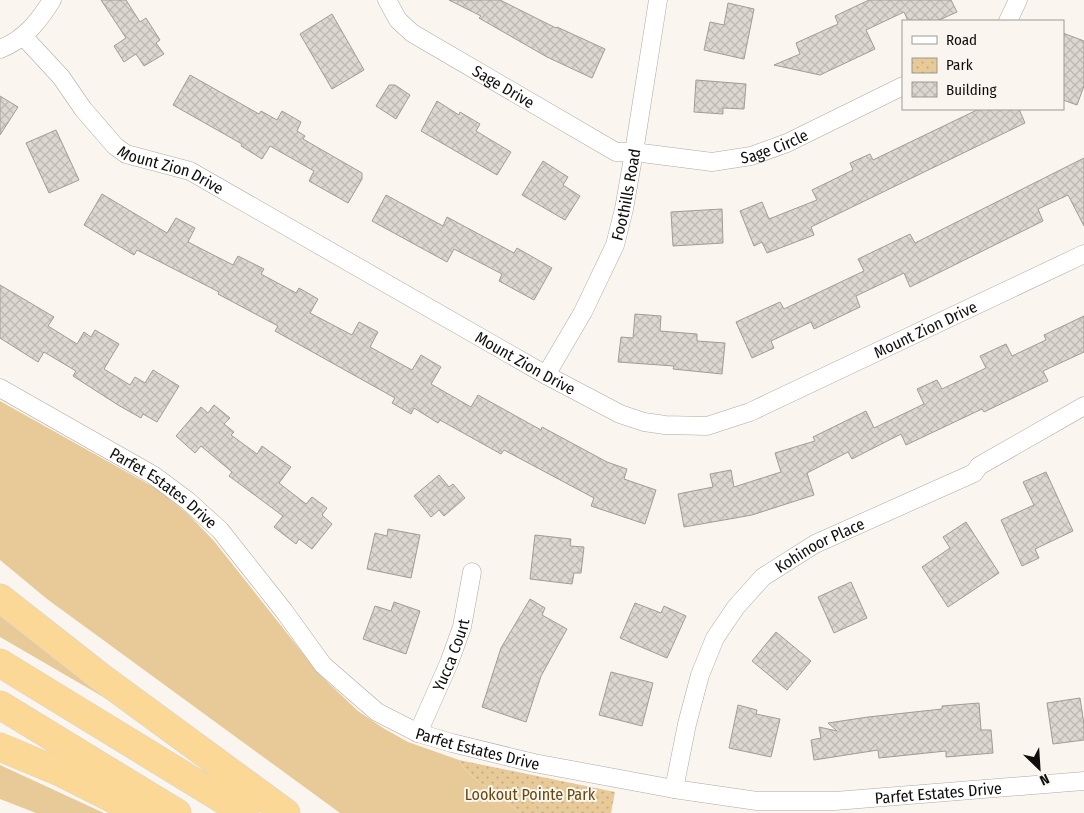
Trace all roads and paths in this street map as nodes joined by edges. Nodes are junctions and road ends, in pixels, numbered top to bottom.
1 (52, 0) edge
2 (387, 0) edge
3 (658, 0) edge
4 (1018, 0) edge
5 (1008, 20) edge
6 (23, 36) junction
7 (0, 49) edge
8 (902, 86) edge
9 (634, 152) junction
10 (1084, 254) edge
11 (546, 374) junction
12 (0, 388) edge
13 (1084, 406) edge
14 (472, 572) dead end
15 (0, 598) edge
16 (0, 663) edge
17 (0, 705) edge
18 (418, 733) junction
19 (0, 746) edge
20 (1084, 781) edge
21 (674, 789) junction
22 (141, 813) edge
23 (176, 813) edge
24 (245, 813) edge
25 (286, 813) edge

1 - 6 street
2 - 9 street, Sage Drive
3 - 9 street, Foothills Road
4 - 5 street
6 - 7 street
6 - 11 street, Mount Zion Drive
8 - 9 street, Sage Circle
9 - 11 street, Foothills Road
10 - 11 street, Mount Zion Drive
12 - 18 street, Parfet Estates Drive
13 - 21 street, Kohinoor Place
14 - 18 street, Yucca Court
15 - 25 highway
16 - 24 highway
17 - 23 highway
18 - 21 street, Parfet Estates Drive
19 - 22 highway
20 - 21 street, Parfet Estates Drive

